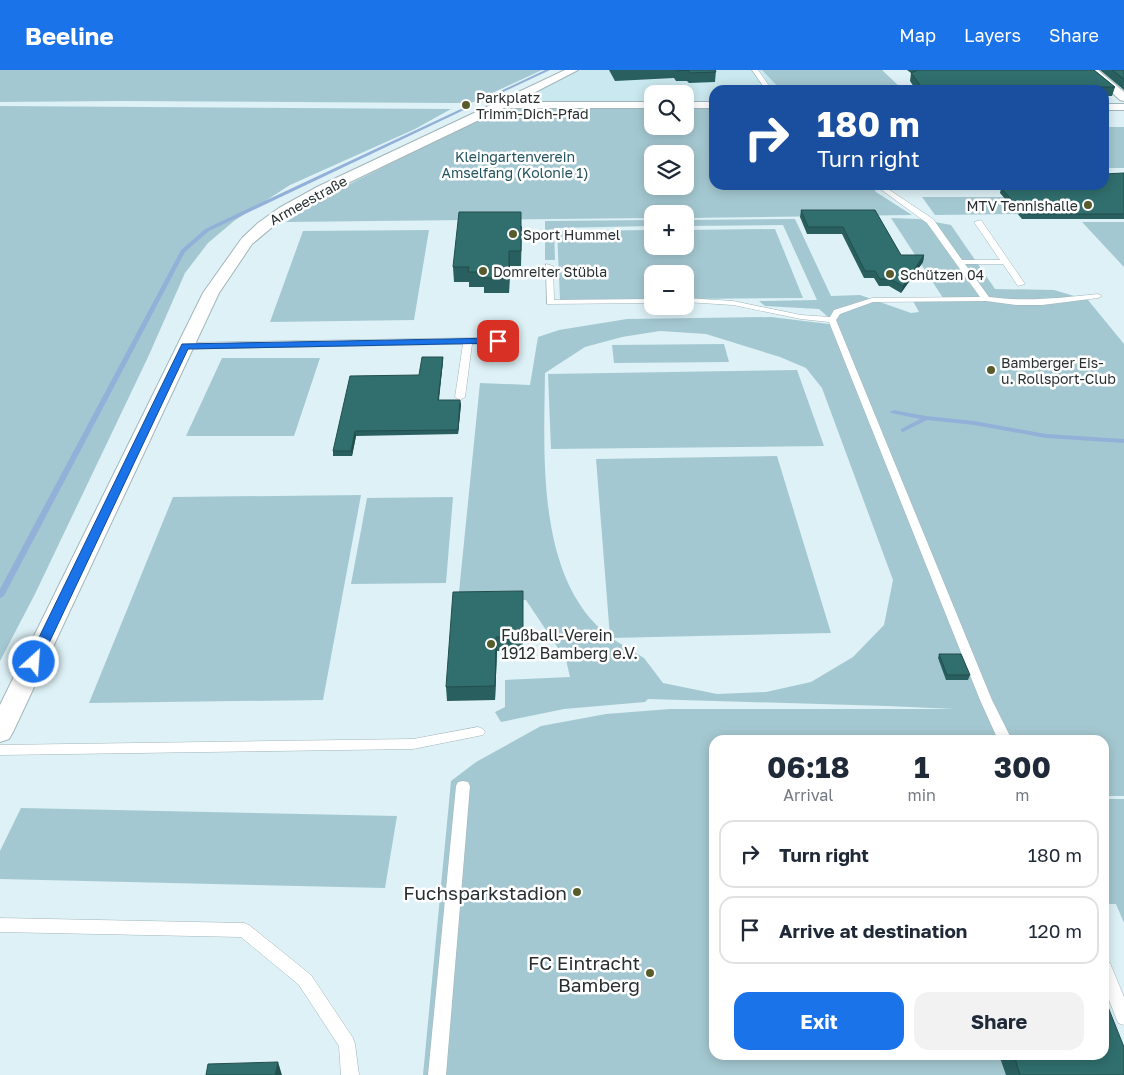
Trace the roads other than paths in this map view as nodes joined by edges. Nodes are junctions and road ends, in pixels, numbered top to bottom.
1 (573, 70) edge
2 (755, 70) edge
3 (1077, 70) edge
4 (1092, 70) edge
5 (766, 85) edge
6 (1124, 98) edge
7 (501, 105) junction
8 (644, 105) edge
9 (694, 105) edge
10 (709, 105) edge
11 (1109, 107) edge
12 (1124, 107) edge
13 (885, 190) edge
14 (978, 222) dead end
15 (959, 262) junction
16 (1005, 262) junction
17 (549, 266) dead end
18 (1021, 284) dead end
19 (1098, 296) dead end
20 (986, 299) junction
21 (644, 301) edge
22 (694, 301) edge
23 (832, 320) junction
24 (468, 341) junction
25 (513, 341) dead end
26 (185, 346) junction
27 (460, 397) dead end
28 (0, 732) edge
29 (478, 732) dead end
30 (1003, 735) edge
31 (0, 750) edge
32 (463, 786) dead end
33 (0, 925) edge
34 (1109, 980) edge
35 (1124, 1017) edge
36 (350, 1075) edge
37 (437, 1075) edge

1 - 7 street, Armeestraße
2 - 5 lane
3 - 4 street
4 - 6 street
7 - 8 street
7 - 26 street, Armeestraße
9 - 10 street
11 - 12 street
13 - 15 lane
14 - 16 lane
15 - 16 lane
15 - 20 lane
16 - 18 lane
17 - 21 lane
19 - 20 lane
20 - 23 lane
22 - 23 lane
23 - 30 lane
24 - 25 lane
24 - 26 lane
24 - 27 lane
26 - 28 street, Armeestraße
29 - 31 lane
32 - 37 lane
33 - 36 lane
34 - 35 lane

